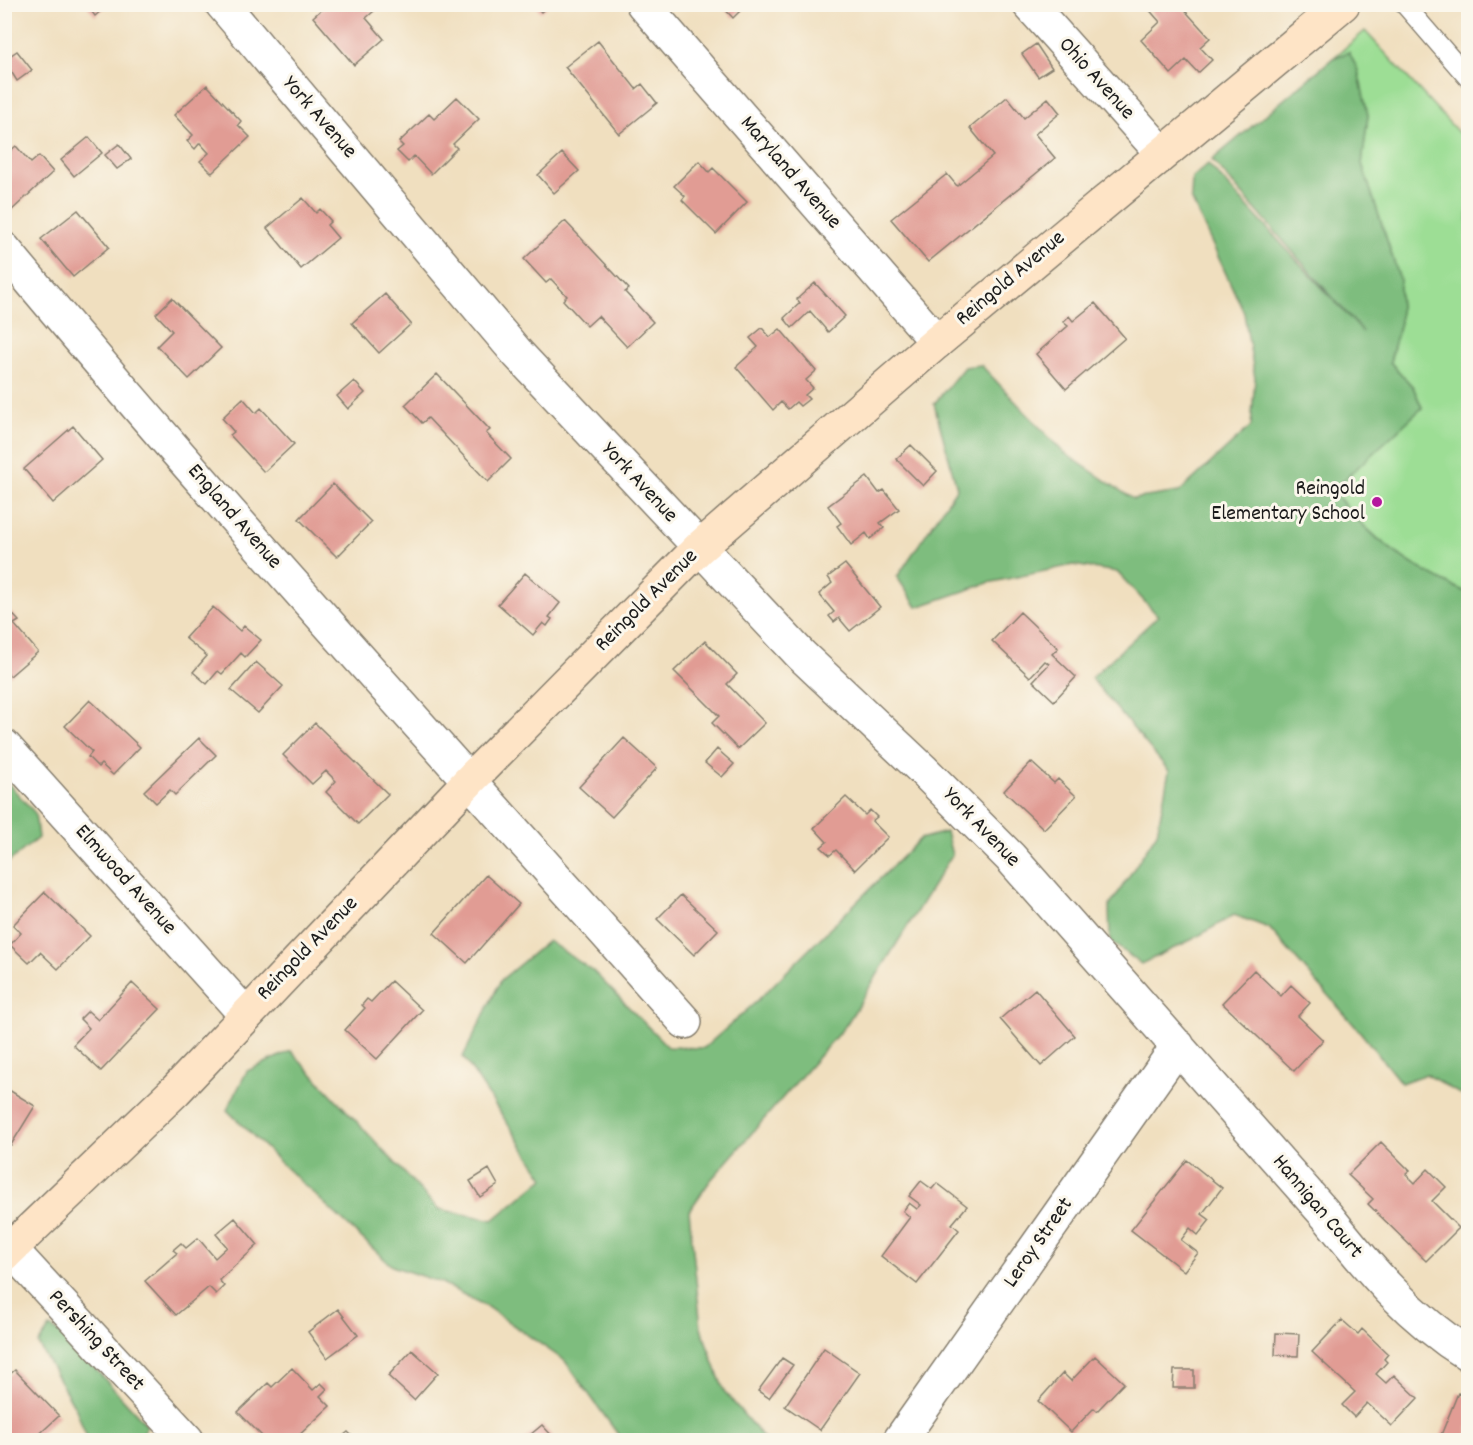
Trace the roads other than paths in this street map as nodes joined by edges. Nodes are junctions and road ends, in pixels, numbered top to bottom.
1 (222, 4) edge
2 (644, 4) edge
3 (1029, 4) edge
4 (1343, 4) edge
5 (1404, 4) edge
6 (1468, 78) edge
7 (1162, 153) junction
8 (4, 249) edge
9 (937, 342) junction
10 (699, 548) junction
11 (4, 746) edge
12 (470, 780) junction
13 (245, 1014) junction
14 (685, 1023) dead end
15 (1178, 1046) junction
16 (7, 1249) edge
17 (1468, 1354) edge
18 (187, 1440) edge
19 (900, 1440) edge

1 - 10 street, York Avenue
2 - 9 street, Maryland Avenue
3 - 7 street, Ohio Avenue
4 - 7 street, Reingold Avenue
5 - 6 lane
7 - 9 street, Reingold Avenue
8 - 12 street, England Avenue
9 - 10 street, Reingold Avenue
10 - 12 street, Reingold Avenue
10 - 15 street, York Avenue
11 - 13 street, Elmwood Avenue
12 - 13 street, Reingold Avenue
12 - 14 street, England Avenue
13 - 16 street, Reingold Avenue
15 - 17 street, Hannigan Court
15 - 19 street, Leroy Street
16 - 18 street, Pershing Street

